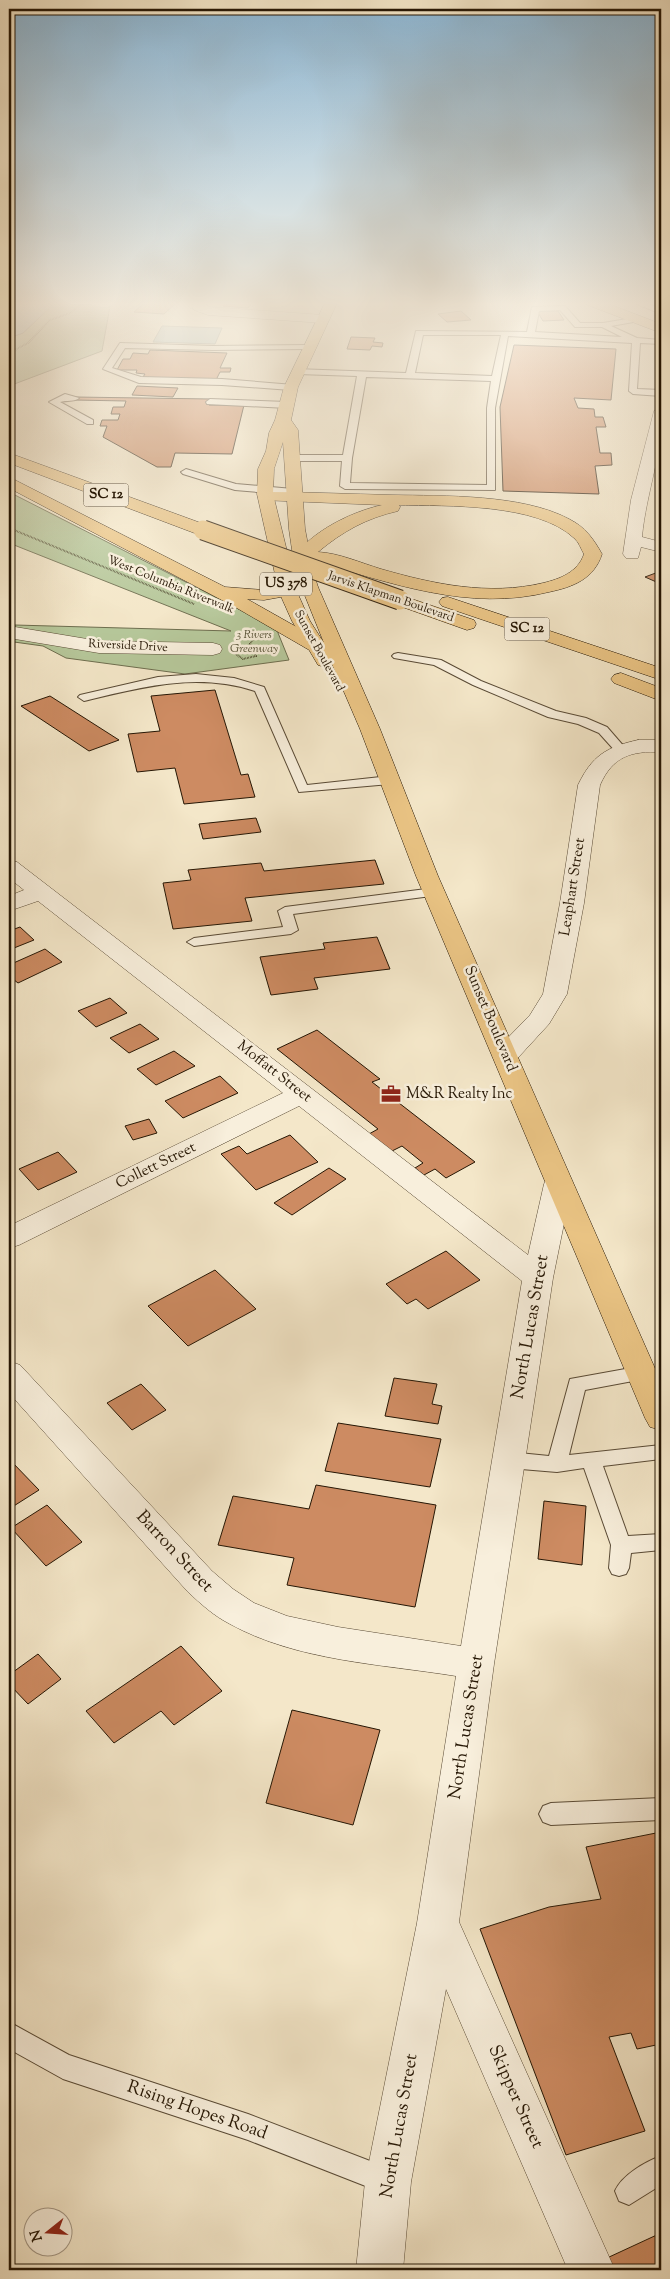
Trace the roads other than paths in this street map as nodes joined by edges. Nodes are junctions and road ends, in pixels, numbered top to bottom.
1 (63, 407) edge
2 (247, 407) edge
3 (286, 407) edge
4 (356, 407) edge
5 (491, 407) edge
6 (661, 411) edge
7 (285, 413) junction
8 (90, 422) dead end
9 (9, 443) edge
10 (9, 458) edge
11 (292, 458) junction
12 (347, 458) junction
13 (186, 472) dead end
14 (9, 482) edge
15 (266, 494) junction
16 (293, 495) junction
17 (432, 501) junction
18 (201, 522) junction
19 (661, 547) edge
20 (302, 558) junction
21 (210, 587) junction
22 (310, 587) junction
23 (395, 587) junction
24 (288, 592) junction
25 (11, 628) edge
26 (318, 647) junction
27 (214, 649) road end
28 (398, 656) dead end
29 (661, 674) edge
30 (661, 695) edge
31 (84, 697) dead end
32 (370, 729) junction
33 (658, 746) edge
34 (621, 750) junction
35 (390, 780) junction
36 (9, 867) edge
37 (41, 892) junction
38 (434, 892) junction
39 (9, 904) edge
40 (194, 942) dead end
41 (506, 1055) junction
42 (303, 1094) junction
43 (558, 1184) junction
44 (9, 1238) edge
45 (538, 1278) junction
46 (9, 1373) edge
47 (642, 1374) junction
48 (661, 1418) edge
49 (661, 1452) edge
50 (509, 1460) junction
51 (591, 1460) junction
52 (557, 1464) junction
53 (661, 1542) edge
54 (621, 1545) junction
55 (619, 1568) dead end
56 (476, 1664) junction
57 (661, 1809) edge
58 (551, 1814) dead end
59 (438, 1923) junction
60 (9, 2035) edge
61 (661, 2169) edge
62 (388, 2182) junction
63 (629, 2191) dead end
64 (379, 2270) edge
65 (592, 2270) edge

1 - 8 lane
2 - 7 lane
3 - 7 main road, Sunset Boulevard / US 378
4 - 12 lane
5 - 12 lane
6 - 19 street
7 - 11 main road, Sunset Boulevard / US 378
7 - 15 main road, Sunset Boulevard / US 378
9 - 18 main road, Jarvis Klapman Boulevard / SC 12
10 - 18 main road, Jarvis Klapman Boulevard / SC 12
11 - 12 lane
11 - 16 main road, Sunset Boulevard / US 378
13 - 15 lane
14 - 21 main road
15 - 16 main road
15 - 24 main road, Sunset Boulevard / US 378
16 - 17 main road
16 - 20 main road, Sunset Boulevard / US 378
17 - 20 main road
17 - 23 main road
18 - 23 main road, Jarvis Klapman Boulevard / SC 12, bridge
18 - 23 main road, Jarvis Klapman Boulevard / SC 12
20 - 22 main road, Sunset Boulevard / US 378
21 - 24 main road
21 - 26 main road
22 - 24 main road
22 - 32 main road, Sunset Boulevard / US 378
23 - 29 main road, Jarvis Klapman Boulevard / SC 12
23 - 30 main road, Jarvis Klapman Boulevard / SC 12
24 - 26 main road, Sunset Boulevard / US 378
25 - 27 street, Riverside Drive
26 - 32 main road, Sunset Boulevard / US 378
28 - 34 lane
31 - 35 lane
32 - 35 main road, Sunset Boulevard / US 378
33 - 34 street, Leaphart Street
34 - 41 street, Leaphart Street
35 - 38 main road, Sunset Boulevard / US 378
36 - 37 street, Moffatt Street
37 - 39 street
37 - 42 street, Moffatt Street
38 - 40 lane
38 - 41 main road, Sunset Boulevard / US 378
41 - 43 main road, Sunset Boulevard / US 378
42 - 44 street, Collett Street
42 - 45 street, Moffatt Street
43 - 45 street, North Lucas Street
43 - 47 main road, Sunset Boulevard / US 378
45 - 50 street, North Lucas Street
46 - 56 street, Barron Street
47 - 48 main road, Sunset Boulevard / US 378
47 - 52 lane
49 - 51 lane
50 - 52 lane
50 - 56 street, North Lucas Street
51 - 52 lane
51 - 54 lane
53 - 54 lane
54 - 55 lane
56 - 59 street, North Lucas Street
57 - 58 lane
59 - 62 street, North Lucas Street
59 - 65 street, Skipper Street
60 - 62 lane, Rising Hopes Road
61 - 63 lane
62 - 64 street, North Lucas Street

